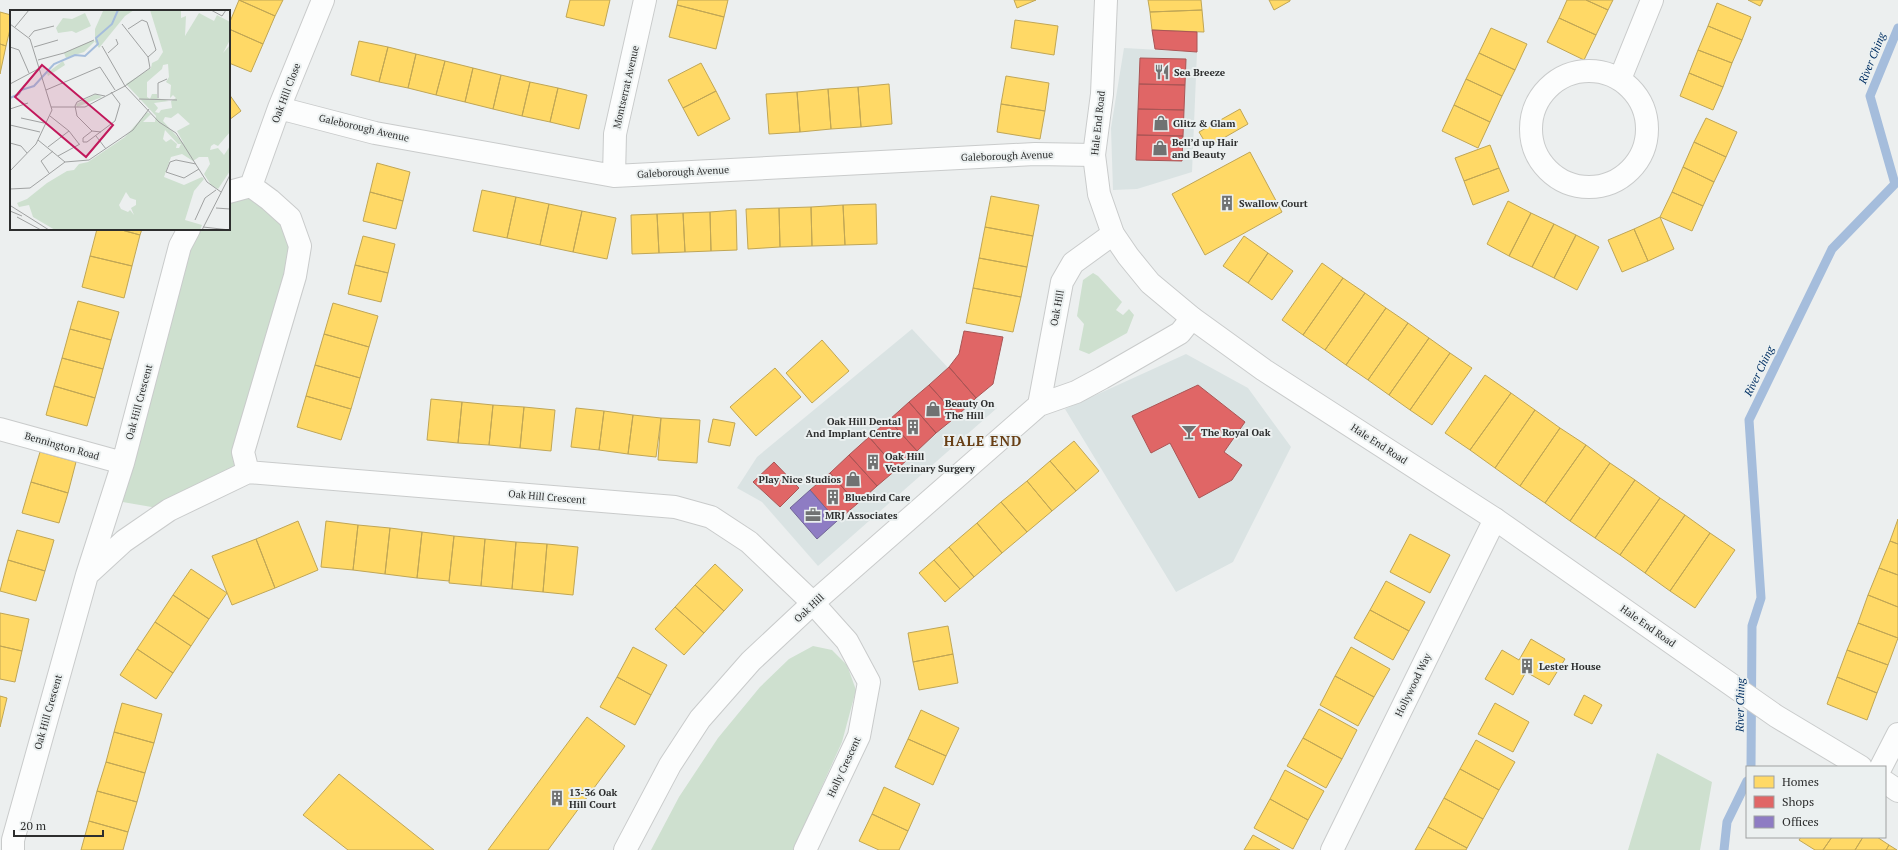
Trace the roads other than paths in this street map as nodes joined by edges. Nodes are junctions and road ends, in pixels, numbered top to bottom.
1 (323, 0) edge
2 (645, 0) edge
3 (1106, 0) edge
4 (1652, 0) edge
5 (1620, 79) junction
6 (279, 108) junction
7 (1094, 156) junction
8 (614, 176) junction
9 (251, 186) junction
10 (230, 192) edge
11 (188, 230) edge
12 (1113, 234) junction
13 (1192, 318) junction
14 (1038, 405) junction
15 (0, 429) edge
16 (124, 463) junction
17 (248, 472) junction
18 (1495, 519) junction
19 (87, 575) junction
20 (813, 603) junction
21 (1898, 734) edge
22 (1859, 766) edge
23 (1882, 766) edge
24 (1886, 783) edge
25 (1898, 790) edge
26 (13, 850) edge
27 (625, 850) edge
28 (805, 850) edge
29 (1332, 850) edge

1 - 6 street, Oak Hill Close
2 - 8 street, Montserrat Avenue
3 - 7 street, Hale End Road
4 - 5 street
5 - 5 street
6 - 8 street, Galeborough Avenue
6 - 9 street, Oak Hill Close
7 - 8 street, Galeborough Avenue
7 - 12 street, Hale End Road
9 - 10 street
9 - 17 street
11 - 16 street, Oak Hill Crescent
12 - 13 street, Hale End Road
12 - 14 street, Oak Hill
13 - 14 street, Oak Hill
13 - 18 street, Hale End Road
14 - 20 street, Oak Hill
15 - 16 street, Bennington Road
16 - 19 street, Oak Hill Crescent
17 - 19 street
17 - 20 street, Oak Hill Crescent
18 - 22 street, Hale End Road
18 - 29 street, Hollywood Way
19 - 26 street, Oak Hill Crescent
20 - 27 street, Oak Hill
20 - 28 street, Holly Crescent
21 - 23 street
24 - 25 street

